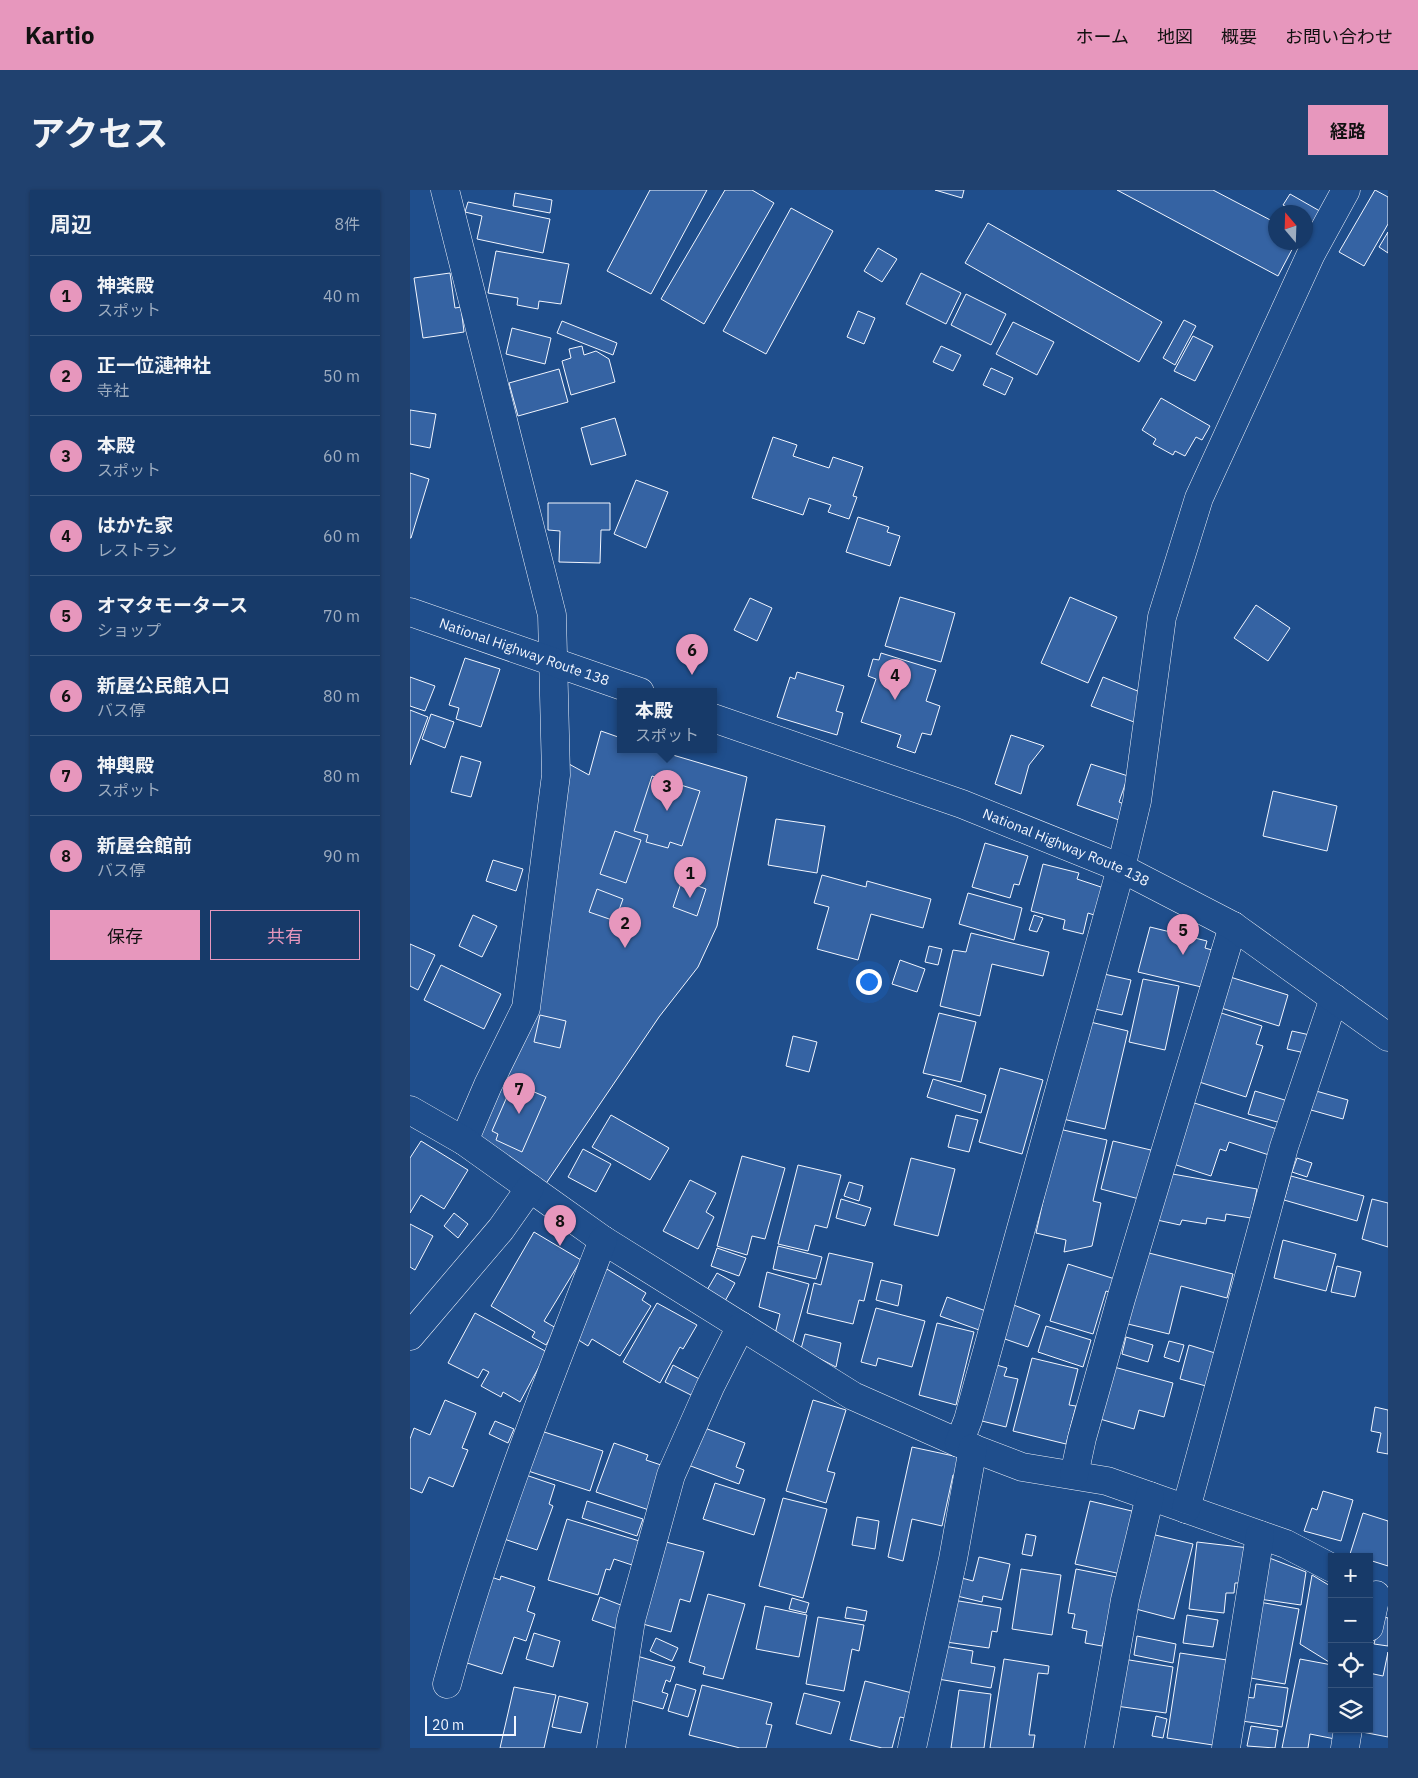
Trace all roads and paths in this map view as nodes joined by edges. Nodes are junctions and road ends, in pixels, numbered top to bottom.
1 (445, 190) edge
2 (1346, 190) edge
3 (410, 612) edge
4 (554, 662) junction
5 (629, 688) edge
6 (717, 719) edge
7 (1121, 868) junction
8 (1233, 926) junction
9 (1334, 998) junction
10 (1388, 1037) edge
11 (410, 1110) edge
12 (464, 1141) junction
13 (530, 1188) junction
14 (603, 1240) junction
15 (741, 1326) junction
16 (410, 1336) edge
17 (966, 1446) junction
18 (1074, 1475) junction
19 (1150, 1496) junction
20 (1186, 1509) junction
21 (1260, 1535) junction
22 (1328, 1566) edge
23 (1378, 1596) edge
24 (1373, 1613) edge
25 (447, 1684) dead end
26 (1347, 1733) edge
27 (611, 1748) edge
28 (912, 1748) edge
29 (1100, 1748) edge
30 (1226, 1748) edge
31 (1345, 1748) edge

1 - 4 main road
2 - 7 main road
3 - 4 main road, National Highway Route 138
4 - 5 main road, National Highway Route 138
4 - 12 main road
6 - 7 main road, National Highway Route 138
7 - 8 main road, National Highway Route 138
7 - 17 main road
8 - 9 main road, National Highway Route 138
8 - 18 main road
9 - 10 main road, National Highway Route 138
9 - 20 main road
11 - 12 main road
12 - 13 main road
13 - 14 main road
13 - 16 main road
14 - 15 main road
14 - 25 main road
15 - 17 main road
15 - 27 main road
17 - 18 main road
17 - 28 main road
18 - 19 main road
19 - 20 main road
19 - 29 main road
20 - 21 main road
21 - 22 main road
21 - 30 main road
23 - 24 main road
26 - 31 main road

